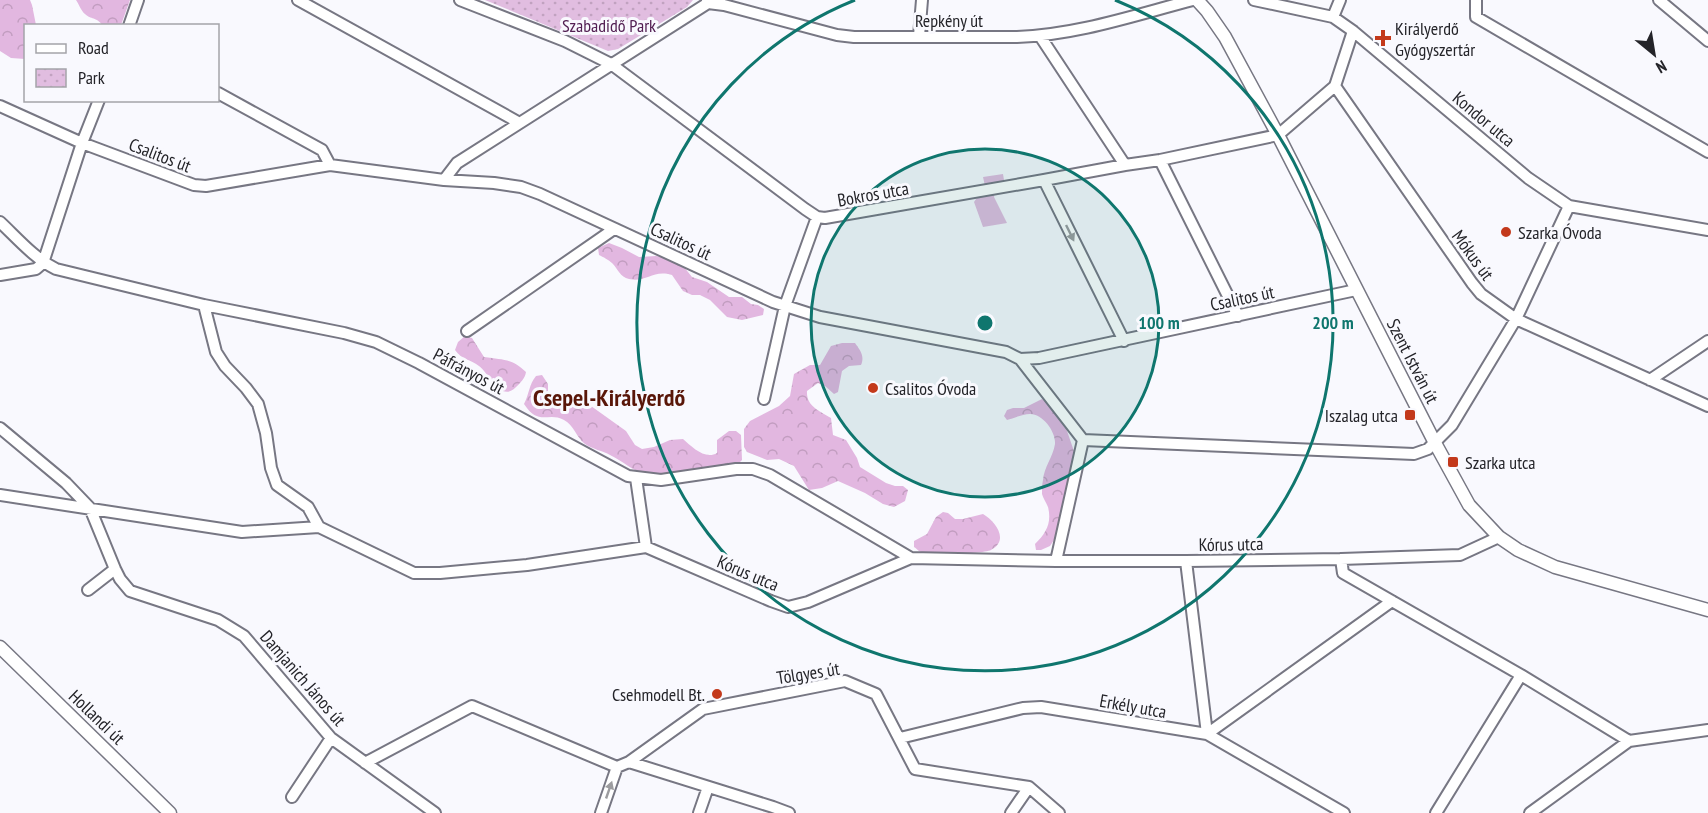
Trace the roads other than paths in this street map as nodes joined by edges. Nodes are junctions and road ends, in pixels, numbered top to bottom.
1 (138, 0) edge
2 (298, 0) edge
3 (460, 0) edge
4 (922, 0) edge
5 (1195, 0) edge
6 (1254, 0) edge
7 (1340, 0) edge
8 (1476, 0) edge
9 (1659, 0) edge
10 (707, 1) edge
11 (1333, 17) junction
12 (130, 24) edge
13 (1353, 31) junction
14 (919, 36) junction
15 (1040, 36) junction
16 (1708, 41) edge
17 (611, 64) junction
18 (1335, 86) junction
19 (219, 94) edge
20 (98, 102) edge
21 (0, 106) edge
22 (518, 123) junction
23 (1278, 135) junction
24 (82, 143) junction
25 (1708, 152) edge
26 (1160, 160) junction
27 (330, 165) junction
28 (1125, 165) junction
29 (444, 180) junction
30 (1044, 180) junction
31 (1569, 206) junction
32 (817, 217) junction
33 (0, 222) edge
34 (614, 229) junction
35 (1708, 230) edge
36 (43, 263) junction
37 (0, 275) edge
38 (1356, 291) junction
39 (204, 305) junction
40 (785, 306) junction
41 (1238, 316) junction
42 (1516, 319) junction
43 (467, 331) dead end
44 (1124, 341) junction
45 (1708, 341) edge
46 (1020, 359) junction
47 (1650, 380) junction
48 (764, 399) dead end
49 (1708, 406) edge
50 (0, 428) edge
51 (1083, 440) junction
52 (1435, 443) junction
53 (636, 478) junction
54 (0, 495) edge
55 (90, 508) junction
56 (320, 527) junction
57 (1498, 537) junction
58 (646, 547) junction
59 (911, 558) junction
60 (1341, 559) junction
61 (1056, 561) junction
62 (1186, 561) junction
63 (115, 569) junction
64 (88, 590) dead end
65 (1392, 602) junction
66 (1708, 610) edge
67 (0, 647) edge
68 (1521, 675) junction
69 (1708, 730) edge
70 (1207, 734) junction
71 (332, 738) junction
72 (900, 738) junction
73 (1629, 741) junction
74 (365, 762) junction
75 (629, 762) junction
76 (617, 766) junction
77 (708, 787) junction
78 (1029, 787) junction
79 (292, 797) dead end
80 (170, 813) edge
81 (435, 813) edge
82 (601, 813) edge
83 (699, 813) edge
84 (789, 813) edge
85 (1011, 813) edge
86 (1059, 813) edge
87 (1344, 813) edge
88 (1436, 813) edge
89 (1530, 813) edge

1 - 12 street
2 - 22 street
3 - 17 street, Bokros utca
4 - 14 street
5 - 15 street, Repkény út
5 - 23 street, Szent István út
6 - 11 street, Kondor utca
7 - 11 street
8 - 25 street
9 - 16 street
10 - 14 street, Repkény út
10 - 17 street
11 - 13 street, Kondor utca
13 - 18 street
13 - 31 street, Kondor utca
14 - 15 street, Repkény út
15 - 28 street
17 - 22 street
17 - 32 street, Bokros utca
18 - 23 street
18 - 42 street, Mókus út
19 - 27 street
20 - 24 street
21 - 24 street, Csalitos út
22 - 29 street
23 - 26 street, Bokros utca
23 - 38 street, Szent István út
24 - 27 street, Csalitos út
24 - 36 street
26 - 28 street, Bokros utca
26 - 41 street
27 - 29 street, Csalitos út
28 - 30 street, Bokros utca
29 - 34 street, Csalitos út
30 - 32 street, Bokros utca
30 -> 44 street
31 - 35 street, Kondor utca
31 - 42 street
32 - 40 street
33 - 36 street, Páfrányos út
34 - 40 street, Csalitos út
34 - 43 street
36 - 37 street
36 - 39 street, Páfrányos út
38 - 41 street, Csalitos út
38 - 52 street, Szent István út
39 - 53 street, Páfrányos út
39 - 56 street
40 - 46 street, Csalitos út
40 - 48 street
41 - 44 street, Csalitos út
42 - 47 street, Mókus út
42 - 52 street
44 - 46 street, Csalitos út
45 - 47 street
46 - 51 street
47 - 49 street, Mókus út
50 - 55 street, Damjanich János út
51 - 52 street
51 - 61 street
52 - 57 street, Szent István út
53 - 58 street
53 - 59 street, Páfrányos út
54 - 55 street
55 - 56 street
55 - 63 street, Damjanich János út
56 - 58 street
57 - 60 street, Kórus utca
57 - 66 street, Szent István út
58 - 59 street, Kórus utca
59 - 61 street, Kórus utca
60 - 62 street, Kórus utca
60 - 65 street
61 - 62 street, Kórus utca
62 - 70 street
63 - 64 street
63 - 71 street, Damjanich János út
65 - 68 street
65 - 70 street
67 - 80 street, Hollandi út
68 - 73 street
68 - 88 street
69 - 73 street
70 - 72 street, Erkély utca
70 - 87 street, Erkély utca
71 - 74 street, Damjanich János út
71 - 79 street
72 - 75 street, Tölgyes út
72 - 78 street, Tölgyes út
73 - 89 street
74 - 76 street
74 - 81 street, Damjanich János út
75 - 76 street, Tölgyes út
75 - 77 street
82 -> 76 street
77 - 83 street
77 - 84 street
78 - 85 street
78 - 86 street

